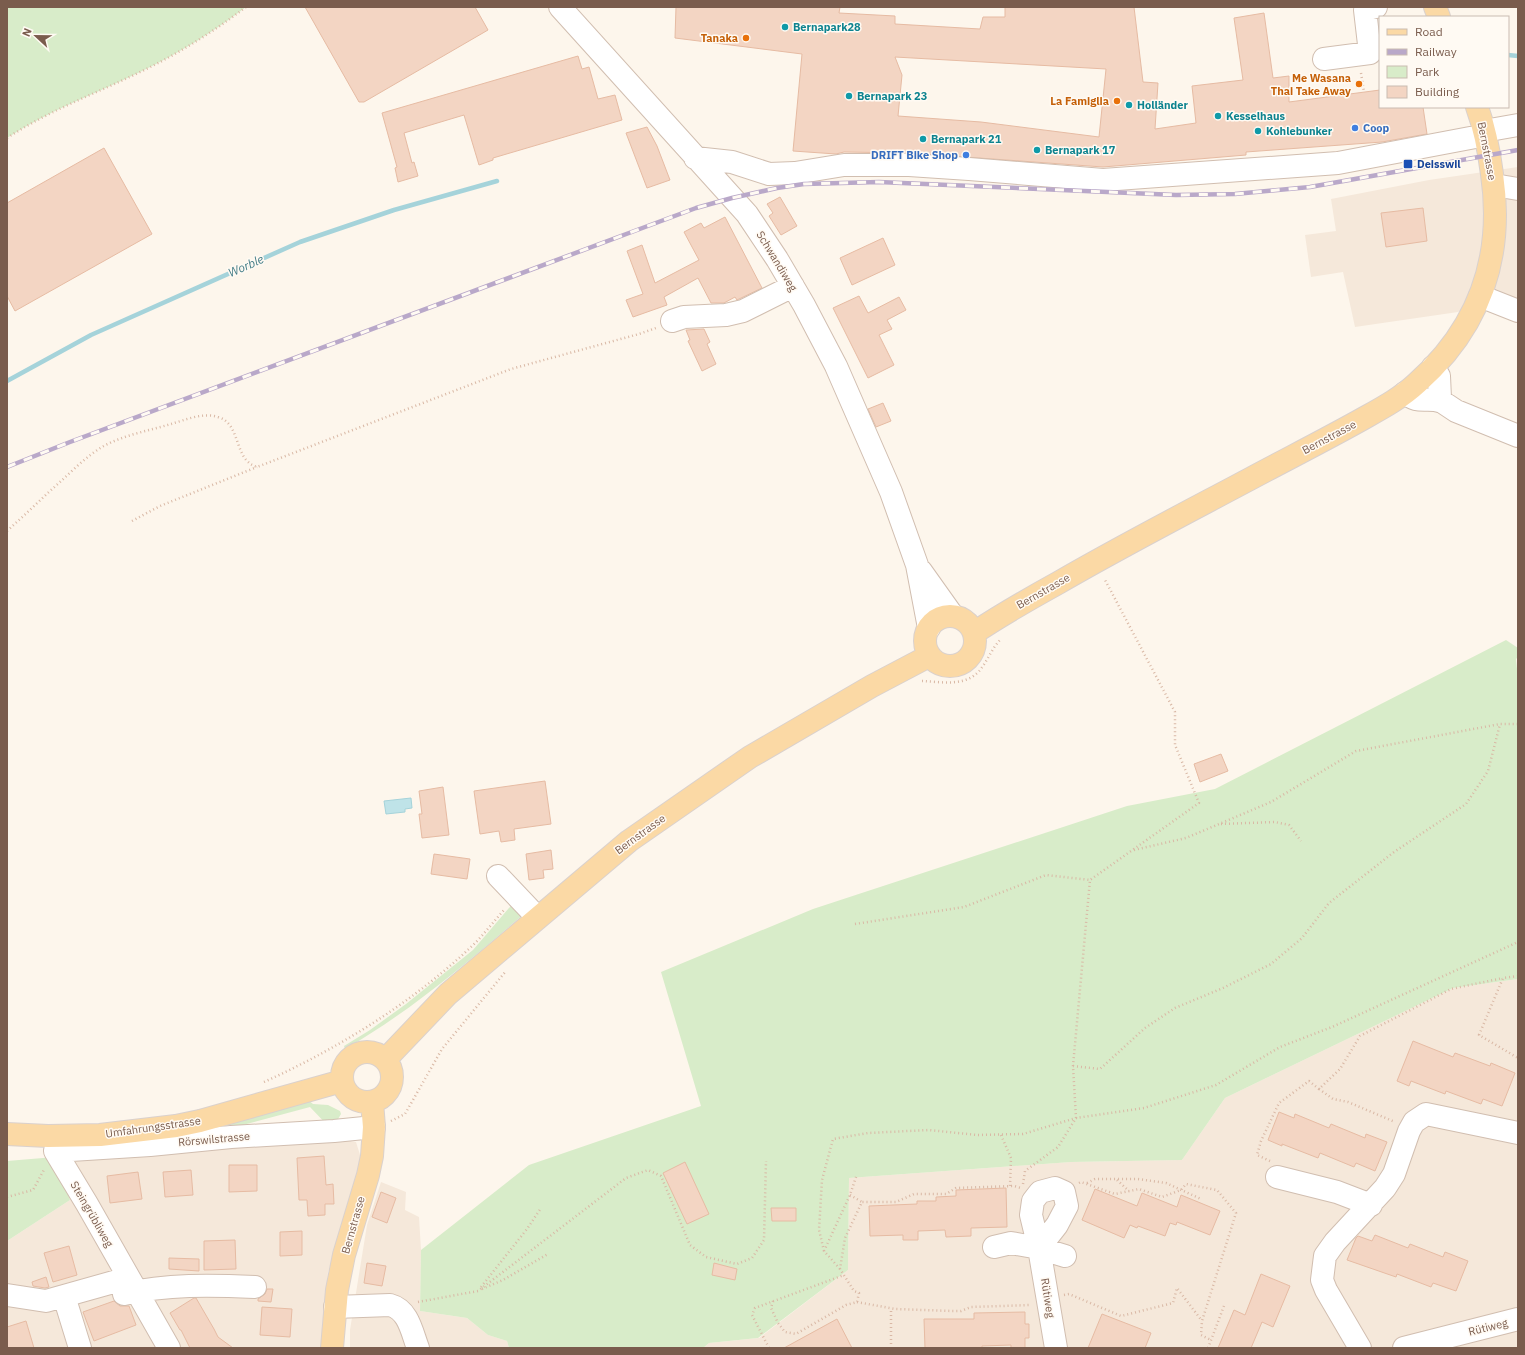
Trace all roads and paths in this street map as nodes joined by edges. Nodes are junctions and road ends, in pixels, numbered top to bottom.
1 (246, 7) edge
2 (560, 7) edge
3 (1376, 7) edge
4 (1324, 59) dead end
5 (1477, 108) edge
6 (1518, 125) edge
7 (1485, 133) junction
8 (7, 138) edge
9 (695, 158) junction
10 (1494, 185) junction
11 (1518, 189) edge
12 (793, 286) junction
13 (1480, 296) junction
14 (1518, 311) edge
15 (672, 321) joint
16 (1433, 367) junction
17 (1405, 393) junction
18 (1442, 402) junction
19 (1518, 436) edge
20 (257, 467) junction
21 (132, 521) dead end
22 (7, 531) edge
23 (1094, 562) junction
24 (917, 565) junction
25 (953, 616) junction
26 (929, 628) junction
27 (974, 633) junction
28 (1005, 634) dead end
29 (929, 656) junction
30 (920, 680) dead end
31 (1500, 724) junction
32 (1518, 724) edge
33 (1219, 824) junction
34 (1301, 841) dead end
35 (1132, 851) junction
36 (498, 876) dead end
37 (1090, 880) junction
38 (517, 896) junction
39 (537, 917) junction
40 (855, 924) dead end
41 (1518, 942) edge
42 (508, 968) dead end
43 (1518, 976) edge
44 (1503, 978) junction
45 (1518, 1058) edge
46 (386, 1059) junction
47 (1073, 1066) junction
48 (342, 1081) junction
49 (260, 1085) dead end
50 (1319, 1089) junction
51 (372, 1102) junction
52 (1076, 1118) junction
53 (1401, 1124) dead end
54 (374, 1127) junction
55 (1518, 1133) edge
56 (7, 1134) edge
57 (1000, 1134) junction
58 (55, 1151) junction
59 (766, 1161) dead end
60 (856, 1174) dead end
61 (1277, 1177) joint
62 (1117, 1179) junction
63 (1086, 1184) junction
64 (1010, 1186) junction
65 (1181, 1190) junction
66 (1129, 1191) junction
67 (1064, 1192) junction
68 (850, 1195) junction
69 (7, 1197) edge
70 (1201, 1199) dead end
71 (862, 1202) junction
72 (1371, 1205) junction
73 (541, 1208) dead end
74 (994, 1247) dead end
75 (1039, 1248) junction
76 (824, 1251) junction
77 (548, 1254) dead end
78 (1065, 1256) dead end
79 (840, 1270) junction
80 (844, 1275) junction
81 (255, 1287) dead end
82 (129, 1288) junction
83 (478, 1291) junction
84 (7, 1295) edge
85 (64, 1296) junction
86 (773, 1301) junction
87 (857, 1302) junction
88 (1049, 1303) junction
89 (1224, 1306) dead end
90 (335, 1307) junction
91 (395, 1307) junction
92 (891, 1308) junction
93 (1518, 1319) edge
94 (1202, 1321) junction
95 (1211, 1340) junction
96 (1461, 1341) edge
97 (80, 1348) edge
98 (169, 1348) edge
99 (332, 1348) edge
100 (418, 1348) edge
101 (769, 1348) edge
102 (891, 1348) edge
103 (1056, 1348) edge
104 (1208, 1348) edge
105 (1360, 1348) edge
106 (1404, 1348) edge

1 - 8 path
2 - 9 street, Schwandiweg
3 - 4 street
5 - 7 main road, Bernstrasse
6 - 7 street
7 - 9 street
7 - 10 main road, Bernstrasse
9 - 12 street, Schwandiweg
10 - 11 street
10 - 13 main road, Bernstrasse
12 - 15 street
12 - 24 street, Schwandiweg
13 - 14 street
13 - 16 main road, Bernstrasse
15 - 20 path
16 - 17 main road, Bernstrasse
16 - 18 street
17 - 18 street
17 - 23 main road, Bernstrasse
18 - 19 street
20 - 21 path
20 - 22 path
23 - 27 main road, Bernstrasse
23 - 35 path
24 - 25 street, Schwandiweg
24 - 26 street, Schwandiweg
25 - 26 main road
25 - 27 main road
26 - 29 main road
27 - 29 main road
28 - 30 path
29 - 39 main road, Bernstrasse
31 - 32 path
31 - 33 path
31 - 47 path
33 - 34 path
33 - 35 path
35 - 37 path
36 - 38 street
37 - 40 path
37 - 47 path
38 - 39 street
38 - 49 path
39 - 46 main road, Bernstrasse
41 - 52 path
42 - 54 path
43 - 44 path
44 - 45 path
44 - 50 path
46 - 48 main road
46 - 51 main road
47 - 52 path
48 - 51 main road
48 - 56 main road, Umfahrungsstrasse
50 - 53 path
50 - 61 path
51 - 54 main road, Bernstrasse
52 - 57 path
52 - 64 path
54 - 58 street, Rörswilstrasse
54 - 90 main road, Bernstrasse
55 - 72 street
57 - 64 path
57 - 76 path
58 - 69 path
58 - 82 street, Steingrübliweg
59 - 83 path
60 - 68 path
61 - 72 street
62 - 63 path
62 - 65 path
62 - 66 path
63 - 66 path
63 - 67 path
64 - 71 path
65 - 66 path
65 - 70 path
65 - 94 path
67 - 75 street
67 - 75 street, Rütiweg
68 - 71 path
68 - 76 path
71 - 79 path
72 - 105 street
73 - 83 path
74 - 75 street
75 - 78 street
75 - 88 street, Rütiweg
76 - 79 path
77 - 83 path
79 - 80 path
80 - 86 path
80 - 87 path
81 - 82 street
82 - 85 street
82 - 98 street, Steingrübliweg
83 - 91 path
84 - 85 street
85 - 97 street
86 - 87 path
86 - 101 path
87 - 92 path
88 - 92 path
88 - 94 path
88 - 103 street, Rütiweg
89 - 95 path
90 - 91 street
90 - 99 main road, Bernstrasse
91 - 100 street
92 - 102 path
93 - 96 street, Rütiweg
94 - 95 path
95 - 104 path
96 - 106 street, Rütiweg

